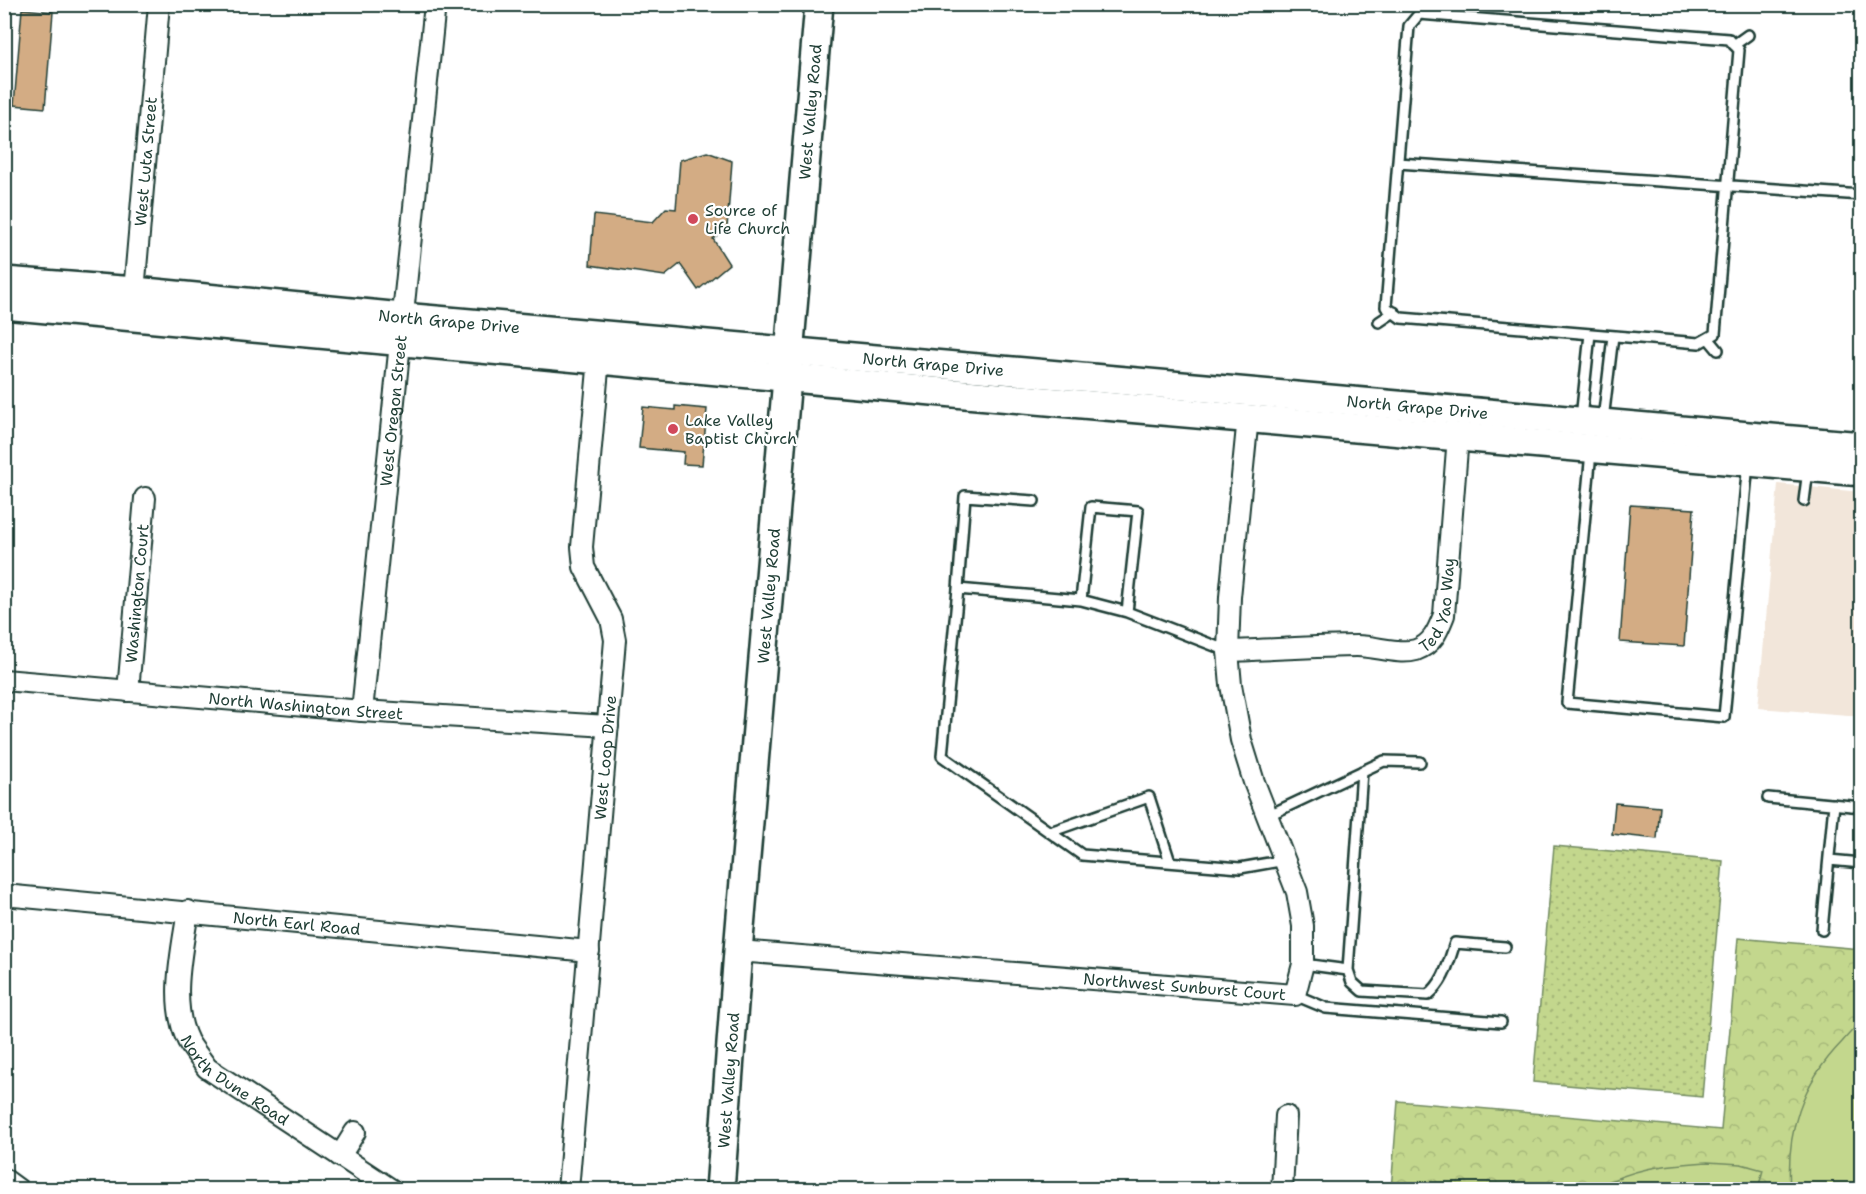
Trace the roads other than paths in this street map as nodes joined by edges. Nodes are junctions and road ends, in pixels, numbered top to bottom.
1 (159, 4) edge
2 (435, 4) edge
3 (819, 4) edge
4 (1748, 35) dead end
5 (1734, 45) junction
6 (1398, 163) junction
7 (1728, 186) junction
8 (1862, 195) edge
9 (4, 281) edge
10 (133, 304) junction
11 (4, 305) edge
12 (1394, 312) junction
13 (1379, 322) dead end
14 (400, 329) junction
15 (1590, 334) junction
16 (1613, 336) junction
17 (1708, 338) junction
18 (600, 346) junction
19 (789, 350) junction
20 (1718, 350) dead end
21 (787, 377) junction
22 (1248, 417) junction
23 (1592, 433) junction
24 (1458, 436) junction
25 (1862, 446) edge
26 (1749, 449) junction
27 (1808, 468) junction
28 (1862, 472) edge
29 (145, 498) dead end
30 (1034, 501) dead end
31 (1804, 501) dead end
32 (958, 589) junction
33 (1081, 600) junction
34 (1127, 612) junction
35 (1228, 651) junction
36 (4, 680) edge
37 (128, 691) junction
38 (362, 711) junction
39 (608, 726) junction
40 (1420, 762) dead end
41 (1362, 771) junction
42 (1768, 798) dead end
43 (1834, 804) junction
44 (1862, 807) edge
45 (1267, 816) junction
46 (1050, 832) junction
47 (1286, 860) junction
48 (1829, 860) junction
49 (1170, 862) junction
50 (1862, 863) edge
51 (4, 895) edge
52 (188, 911) junction
53 (1822, 930) dead end
54 (1505, 947) dead end
55 (589, 951) junction
56 (738, 951) junction
57 (1303, 964) junction
58 (1348, 970) junction
59 (1295, 995) junction
60 (1500, 1022) dead end
61 (1286, 1116) dead end
62 (355, 1132) dead end
63 (339, 1156) junction
64 (4, 1179) edge
65 (20, 1190) edge
66 (392, 1190) edge
67 (568, 1190) edge
68 (720, 1190) edge
69 (1282, 1190) edge

1 - 10 street, West Luta Street
2 - 14 street, West Oregon Street
3 - 19 main road, West Valley Road
4 - 5 lane
5 - 6 lane
5 - 7 lane
6 - 7 lane
6 - 12 lane
7 - 8 lane
7 - 17 lane
9 - 10 main road, North Grape Drive
10 - 11 main road
10 - 14 main road, North Grape Drive
12 - 13 lane
12 - 15 lane
14 - 18 main road, North Grape Drive
14 - 38 street, West Oregon Street
15 - 16 lane
15 - 23 lane
16 - 17 lane
16 - 23 lane
17 - 20 lane
18 - 19 main road, North Grape Drive
18 - 21 main road, North Grape Drive
18 - 39 street, West Loop Drive
19 - 21 main road, West Valley Road
19 - 23 main road, North Grape Drive
21 - 22 main road, North Grape Drive
21 - 56 main road, West Valley Road
22 - 24 main road, North Grape Drive
22 - 35 street, Northwest Sunburst Court
23 - 24 main road, North Grape Drive
23 - 26 main road, North Grape Drive
23 - 26 lane
24 - 35 street, Ted Yao Way
25 - 26 main road, North Grape Drive
26 - 27 main road, North Grape Drive
27 - 28 main road, North Grape Drive
27 - 31 lane
29 - 37 street, Washington Court
30 - 32 lane
32 - 33 lane
32 - 46 lane
33 - 34 lane
33 - 34 lane
34 - 35 lane
35 - 45 street, Northwest Sunburst Court
36 - 37 street, North Washington Street
37 - 38 street, North Washington Street
38 - 39 street, North Washington Street
39 - 55 street, West Loop Drive
40 - 41 lane
41 - 45 lane
41 - 58 lane
42 - 43 lane
43 - 44 lane
43 - 48 lane
45 - 47 street, Northwest Sunburst Court
46 - 49 lane
46 - 49 lane
47 - 49 lane
47 - 57 street, Northwest Sunburst Court
48 - 50 lane
48 - 53 lane
51 - 52 street, North Earl Road
52 - 55 street, North Earl Road
52 - 63 street, North Dune Road
54 - 58 lane
55 - 67 street, West Loop Drive
56 - 59 street, Northwest Sunburst Court
56 - 68 main road, West Valley Road
57 - 58 lane
57 - 59 street, Northwest Sunburst Court
59 - 60 lane
61 - 69 street
62 - 63 street
63 - 66 street, North Dune Road
64 - 65 street

